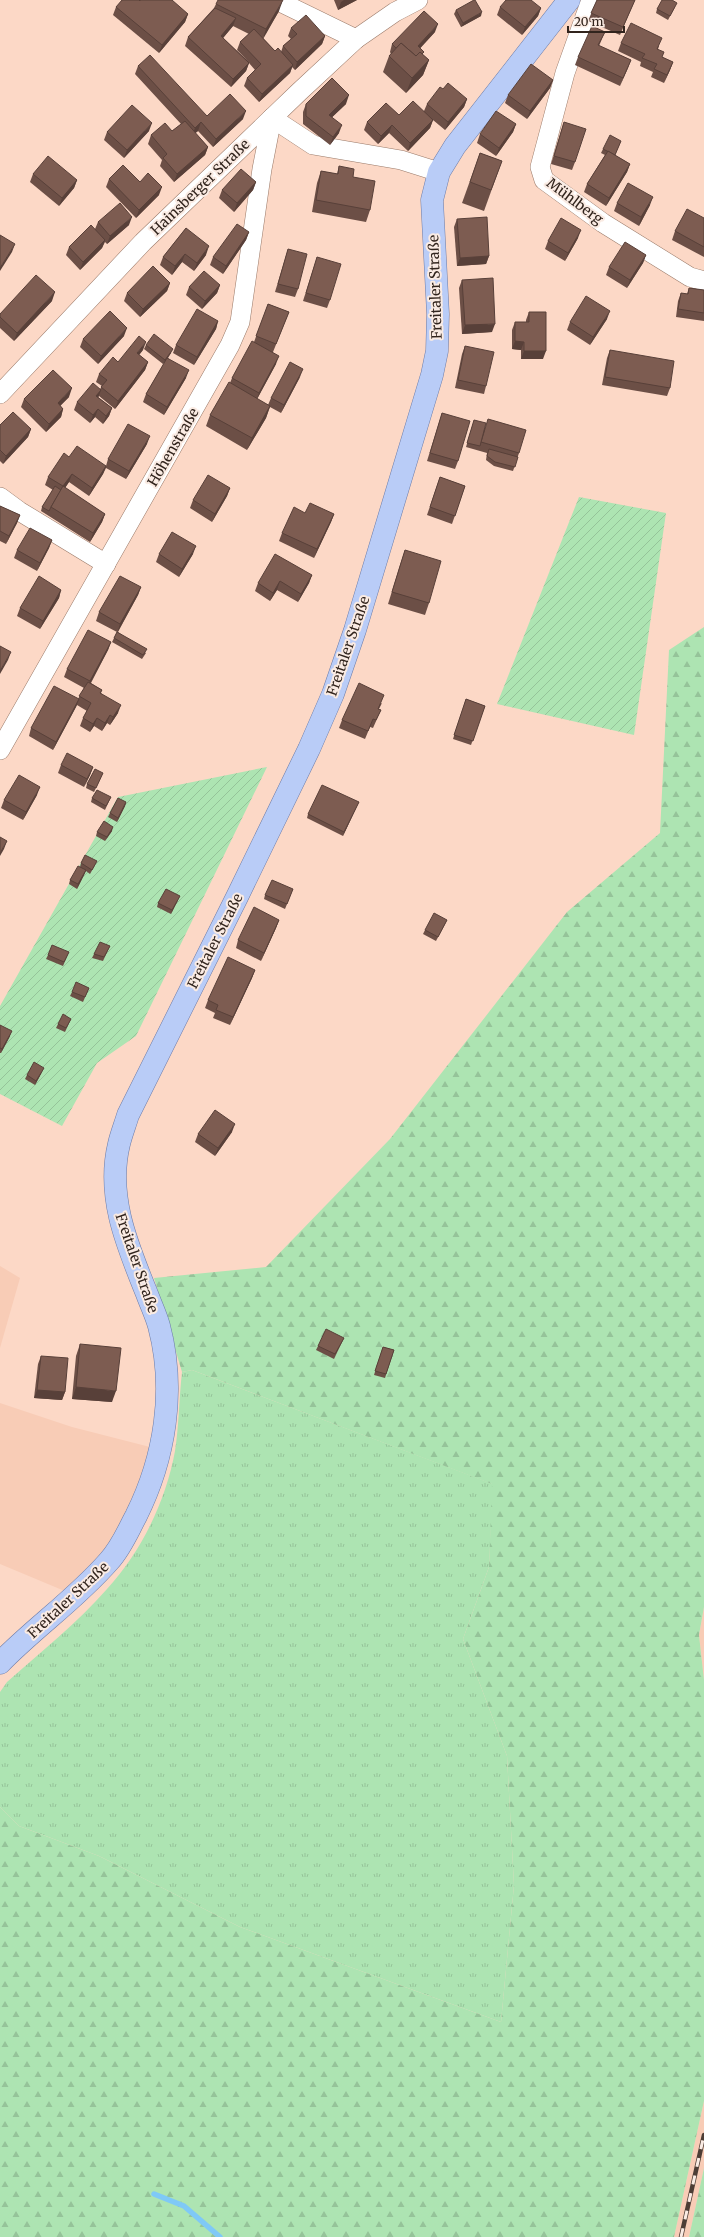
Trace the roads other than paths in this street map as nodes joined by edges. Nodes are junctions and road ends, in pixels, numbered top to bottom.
1 (276, 0) edge
2 (418, 0) edge
3 (569, 0) edge
4 (589, 7) edge
5 (356, 39) junction
6 (272, 118) junction
7 (439, 172) junction
8 (704, 281) edge
9 (0, 394) edge
10 (0, 497) edge
11 (106, 564) junction
12 (0, 750) edge
13 (0, 1663) edge

1 - 5 street
2 - 5 street, Hainsberger Straße
3 - 7 main road, Freitaler Straße
4 - 8 street, Mühlberg
5 - 6 street, Hainsberger Straße
6 - 7 street
6 - 9 street, Hainsberger Straße
6 - 11 street, Höhenstraße
7 - 13 main road, Freitaler Straße
10 - 11 street
11 - 12 street, Höhenstraße

